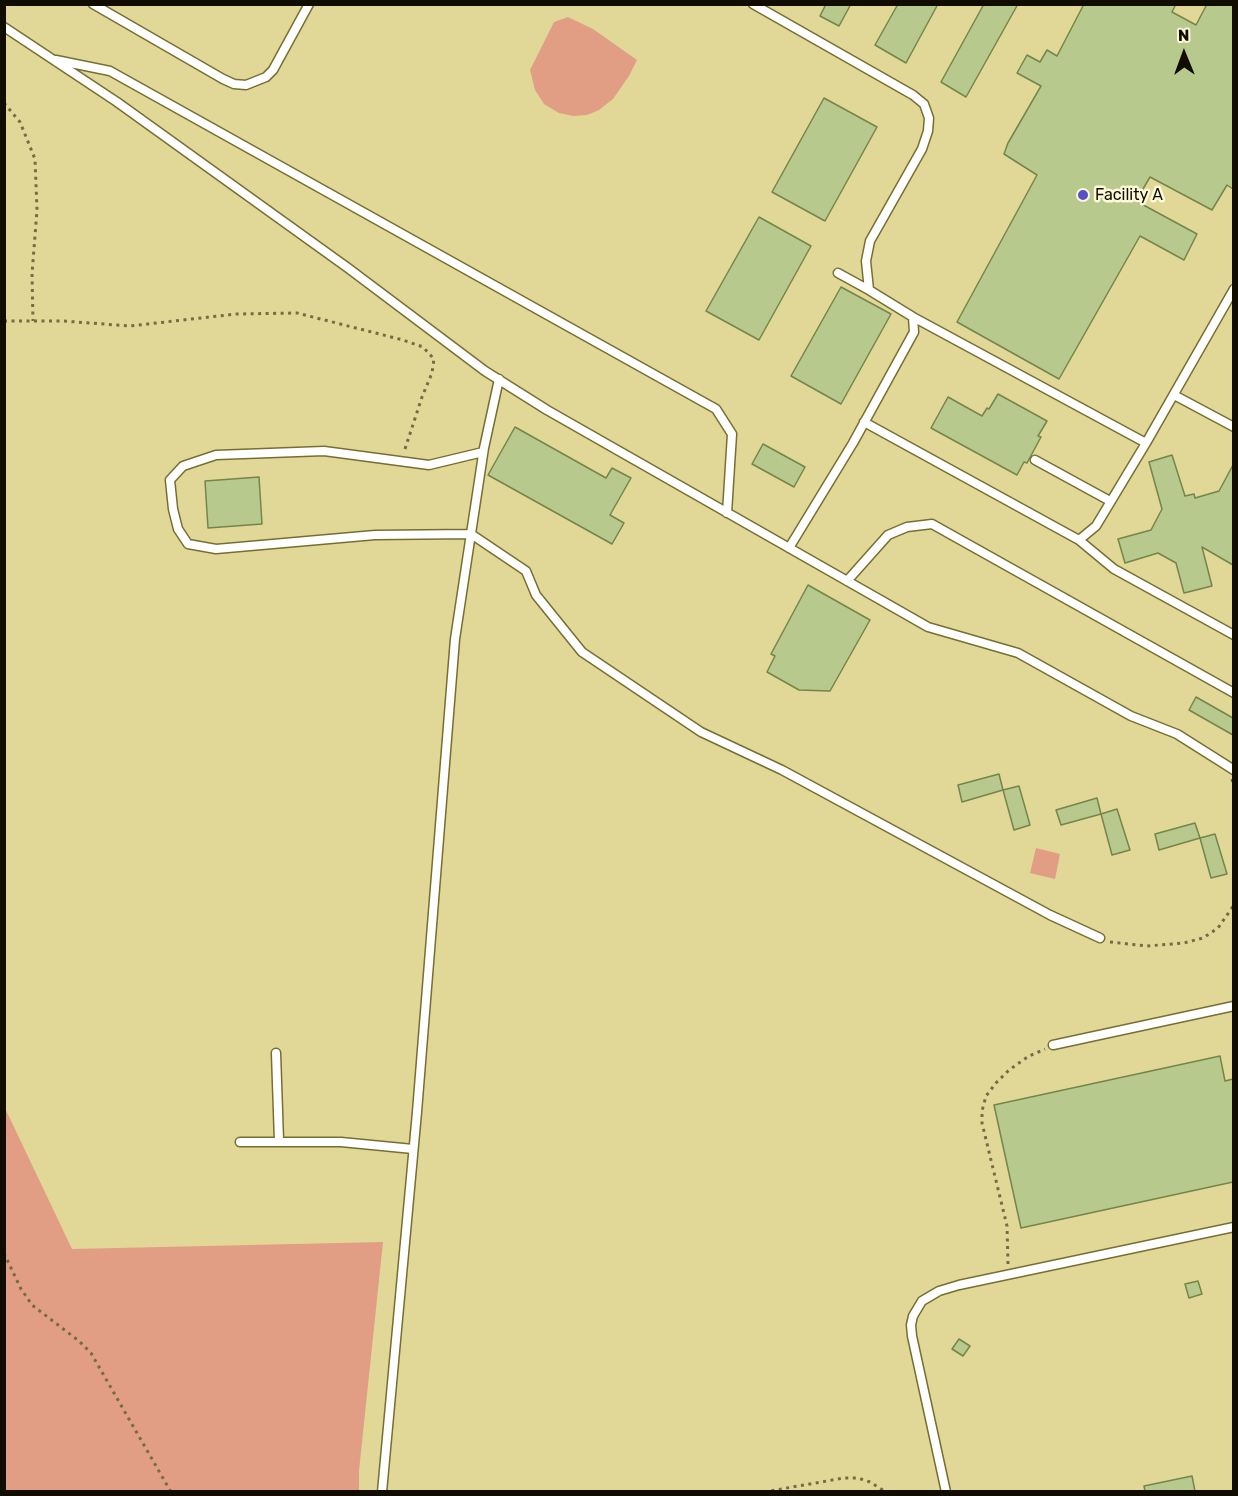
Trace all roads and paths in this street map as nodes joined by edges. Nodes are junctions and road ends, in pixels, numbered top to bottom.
1 (93, 4) edge
2 (309, 4) edge
3 (753, 4) edge
4 (4, 27) edge
5 (49, 58) junction
6 (4, 103) edge
7 (838, 273) dead end
8 (1233, 289) edge
9 (869, 290) junction
10 (913, 317) junction
11 (4, 321) edge
12 (33, 321) junction
13 (499, 380) junction
14 (1174, 395) junction
15 (864, 422) junction
16 (1233, 427) edge
17 (1146, 443) junction
18 (483, 452) junction
19 (1035, 460) dead end
20 (402, 462) junction
21 (1110, 501) junction
22 (727, 513) junction
23 (471, 534) junction
24 (1079, 540) junction
25 (789, 548) junction
26 (847, 581) junction
27 (1233, 635) edge
28 (1233, 693) edge
29 (1233, 770) edge
30 (1233, 905) edge
31 (1100, 939) joint
32 (1233, 1006) edge
33 (1053, 1045) joint
34 (276, 1053) dead end
35 (279, 1141) junction
36 (240, 1142) dead end
37 (413, 1149) junction
38 (1233, 1227) edge
39 (4, 1253) edge
40 (1008, 1275) junction
41 (171, 1491) edge
42 (382, 1491) edge
43 (764, 1491) edge
44 (886, 1491) edge
45 (946, 1491) edge

1 - 2 lane
3 - 9 lane
4 - 5 lane
5 - 13 lane
5 - 22 lane
6 - 12 path
7 - 9 lane
8 - 14 lane
9 - 10 lane
10 - 15 lane
10 - 17 lane
11 - 12 path
12 - 20 path
13 - 18 lane
13 - 22 lane
14 - 16 lane
14 - 17 lane
15 - 24 lane
15 - 25 lane
17 - 21 lane
18 - 20 lane
18 - 23 lane
19 - 21 lane
20 - 23 lane
21 - 24 lane
22 - 25 lane
23 - 31 lane
23 - 37 lane
24 - 27 lane
25 - 26 lane
26 - 28 lane
26 - 29 lane
30 - 31 path
32 - 33 lane
33 - 40 path
34 - 35 lane
35 - 36 lane
35 - 37 lane
37 - 42 lane
38 - 40 lane
39 - 41 path
40 - 45 lane
43 - 44 path

